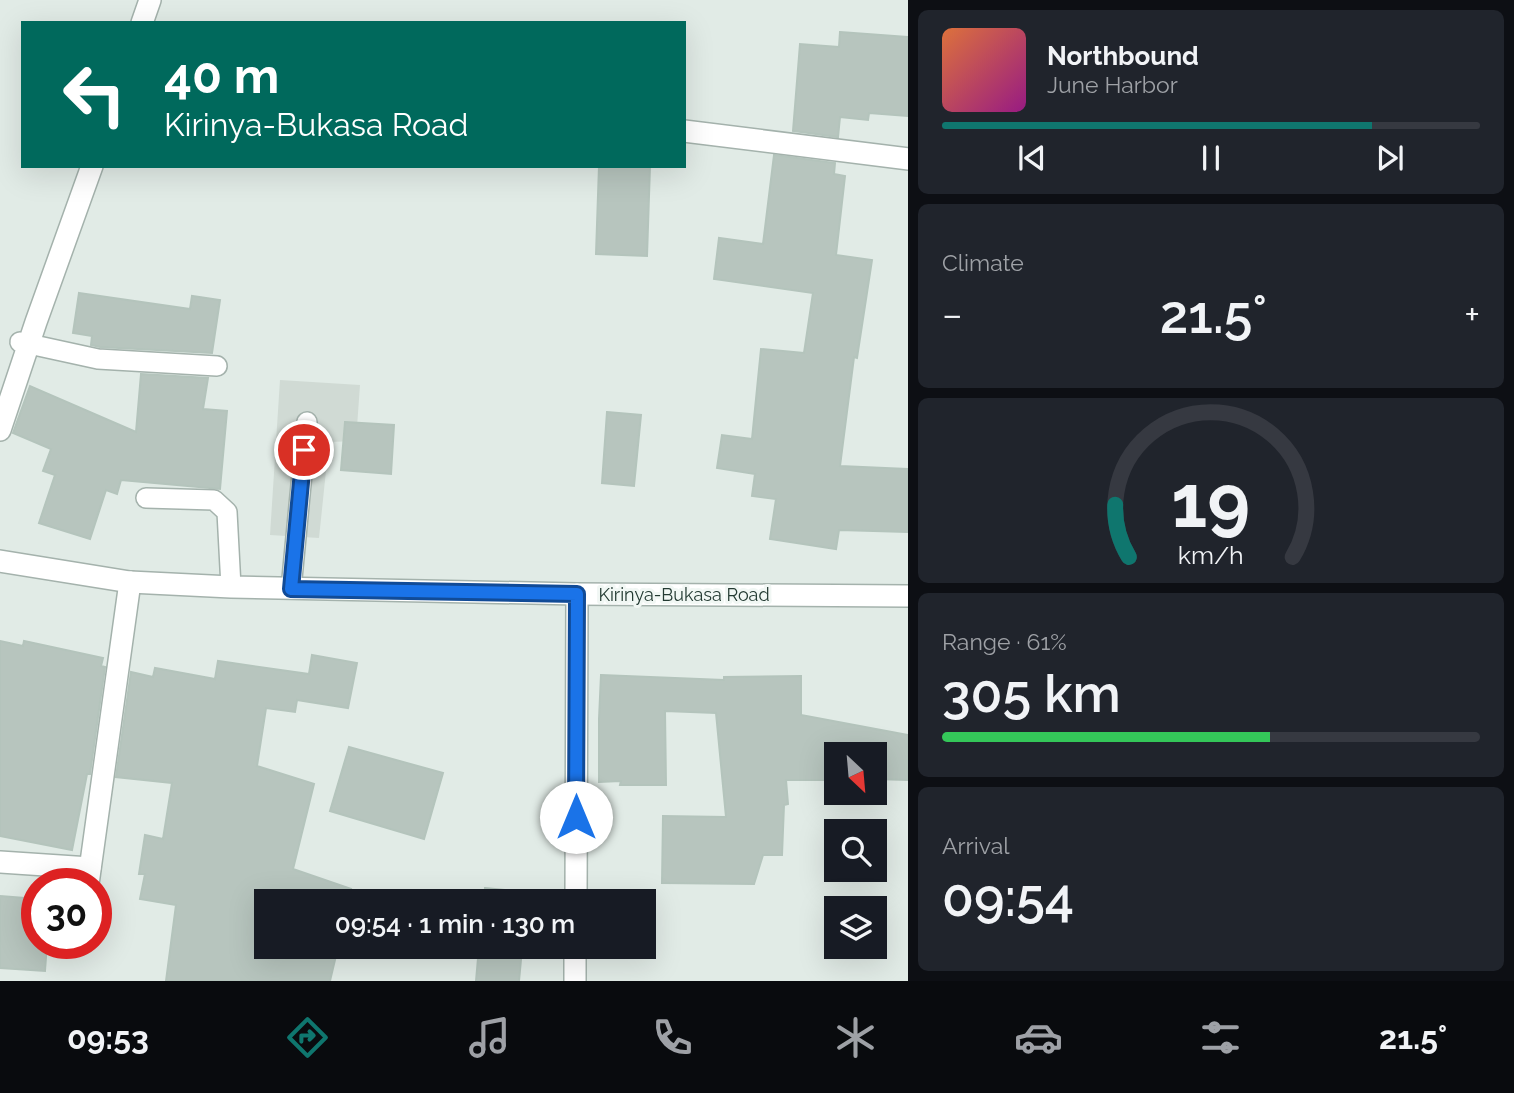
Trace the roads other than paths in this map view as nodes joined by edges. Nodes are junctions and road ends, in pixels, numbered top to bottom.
1 (135, 0) edge
2 (150, 0) edge
3 (129, 21) edge
4 (143, 21) edge
5 (686, 131) edge
6 (908, 159) edge
7 (78, 168) edge
8 (91, 168) edge
9 (20, 341) junction
10 (217, 366) dead end
11 (0, 389) edge
12 (307, 422) dead end
13 (0, 430) edge
14 (146, 498) dead end
15 (0, 561) edge
16 (130, 582) junction
17 (231, 587) junction
18 (291, 589) junction
19 (577, 594) junction
20 (908, 596) edge
21 (0, 862) edge
22 (38, 868) edge
23 (90, 868) edge
24 (576, 889) edge
25 (575, 959) edge
26 (575, 981) edge

1 - 3 street
2 - 4 street
5 - 6 street
7 - 9 street
8 - 13 street
9 - 10 lane
9 - 11 street
12 - 18 lane
14 - 17 lane
15 - 16 street, Kirinya-Bukasa Road
16 - 17 street, Kirinya-Bukasa Road
16 - 23 street
17 - 18 street, Kirinya-Bukasa Road
18 - 19 street, Kirinya-Bukasa Road
19 - 20 street, Kirinya-Bukasa Road
19 - 24 street
21 - 22 street
25 - 26 street

